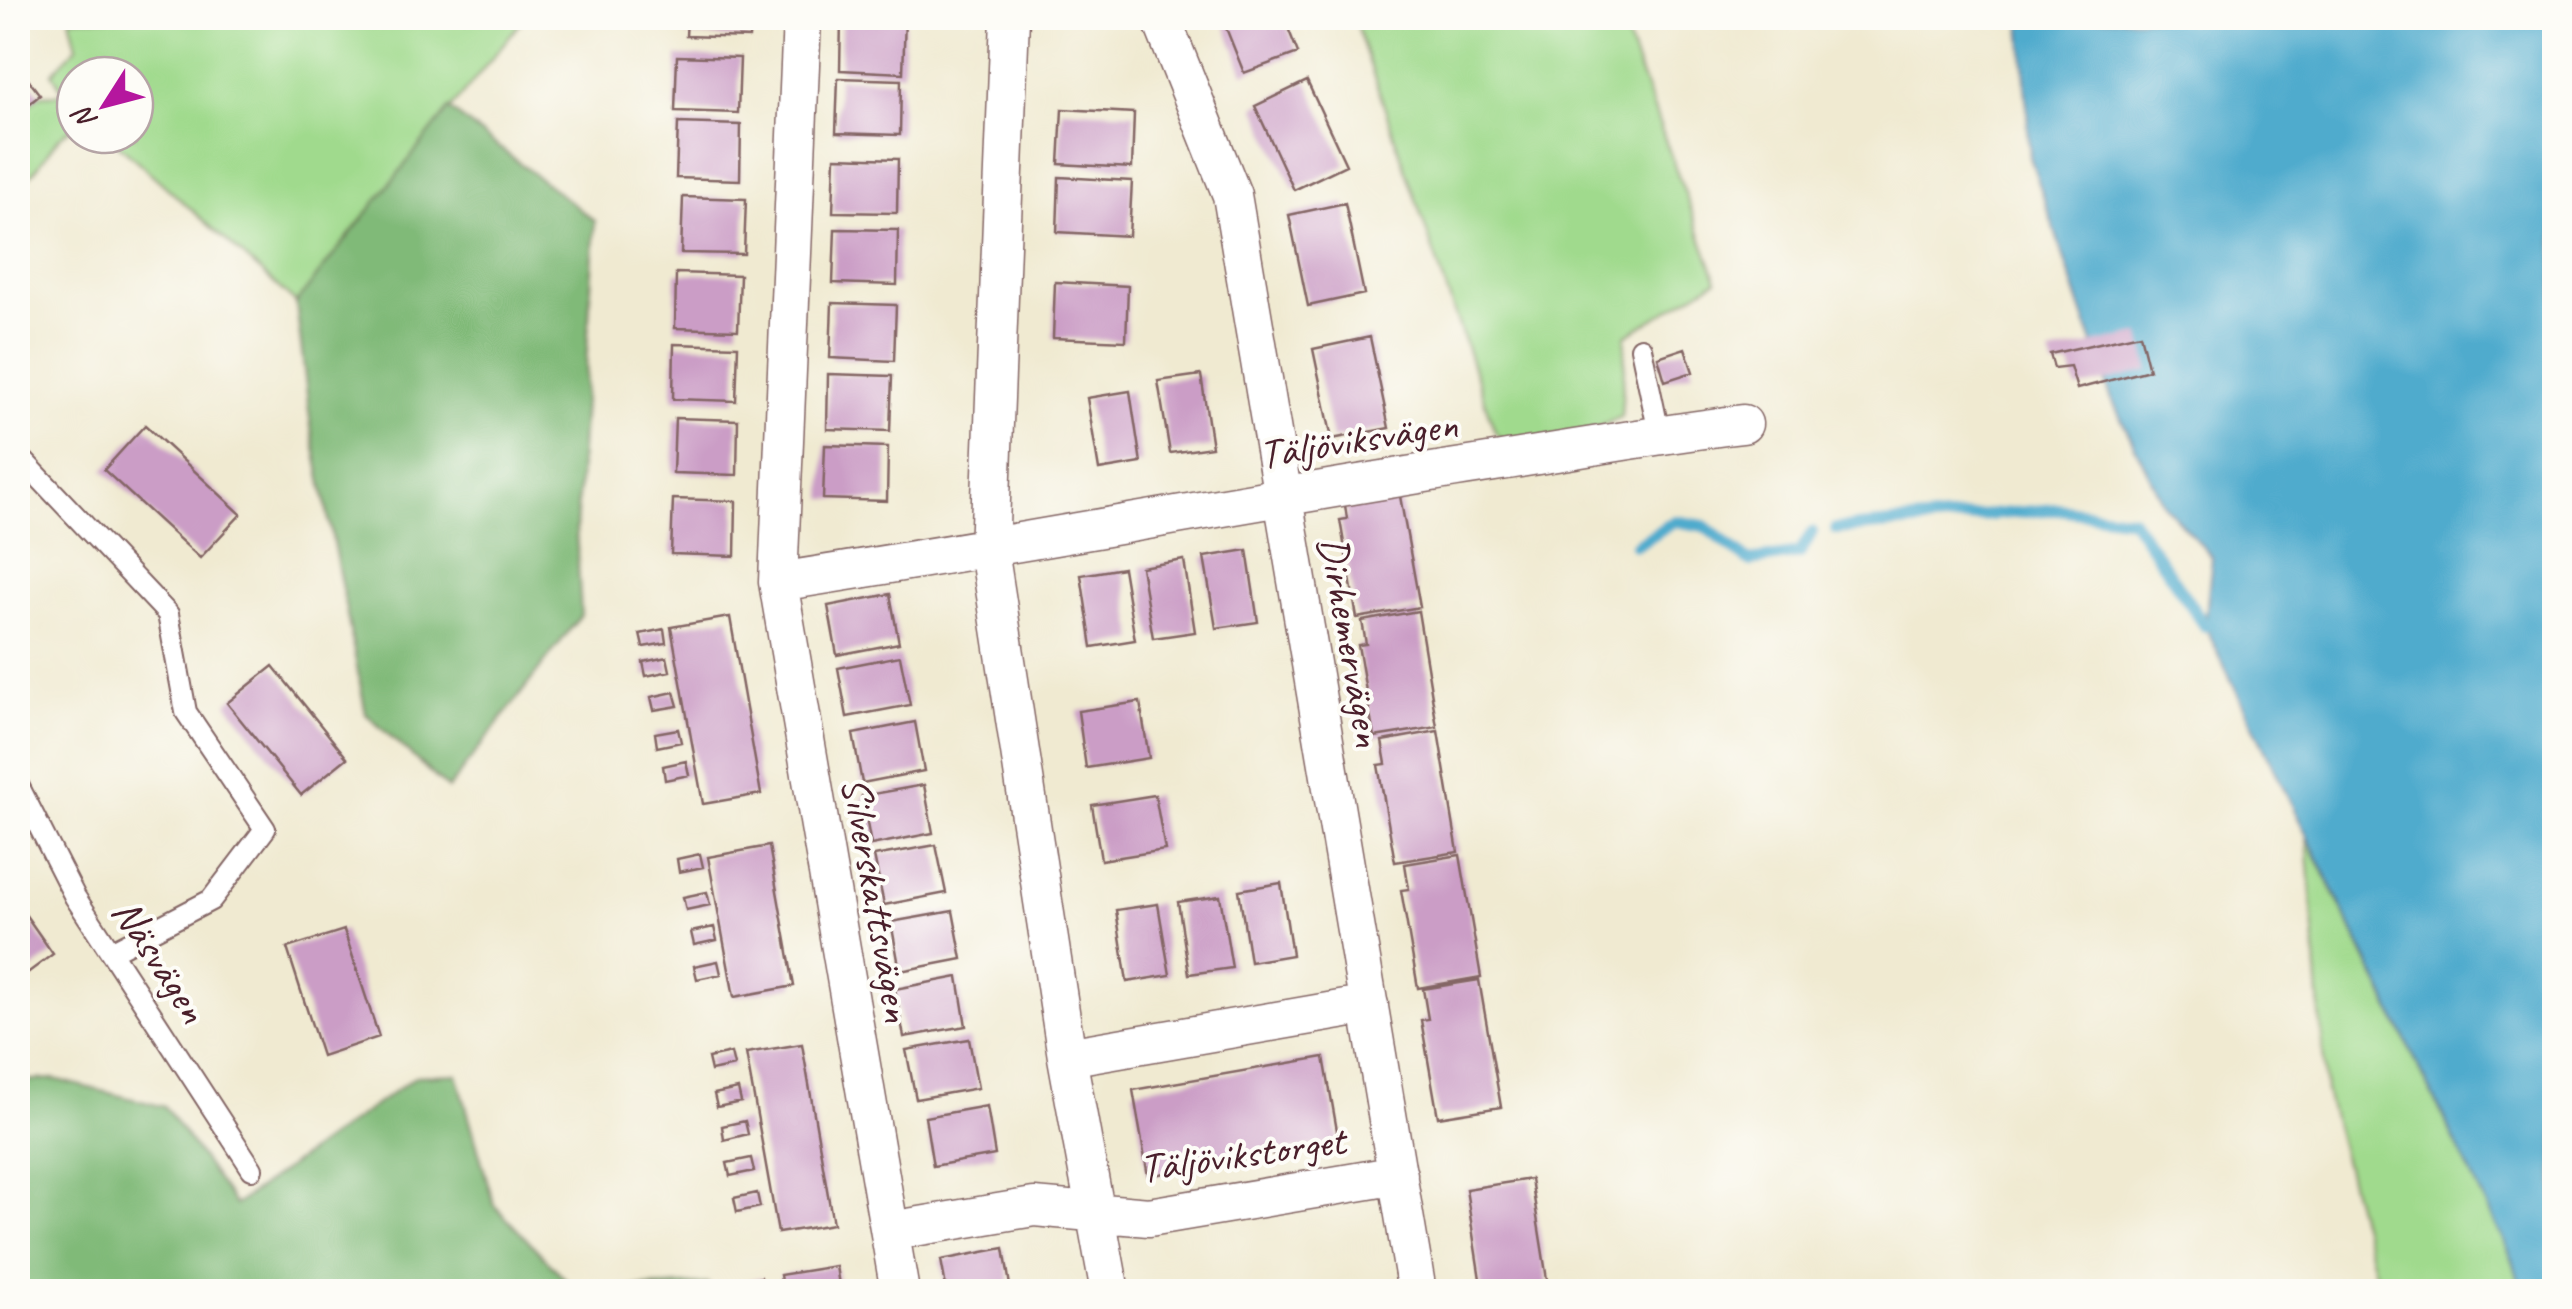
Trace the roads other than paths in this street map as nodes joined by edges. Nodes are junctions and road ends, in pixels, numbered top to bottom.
1 (802, 18) edge
2 (1161, 18) edge
3 (1013, 19) edge
4 (1642, 348) dead end
5 (1743, 424) dead end
6 (1659, 434) junction
7 (18, 455) edge
8 (1282, 495) junction
9 (989, 550) junction
10 (778, 582) junction
11 (18, 785) edge
12 (112, 952) junction
13 (1369, 1005) junction
14 (1067, 1056) junction
15 (252, 1169) dead end
16 (1398, 1175) junction
17 (1099, 1214) junction
18 (890, 1231) junction
19 (900, 1292) edge
20 (1110, 1292) edge
21 (1417, 1292) edge

1 - 10 street, Silverskattsvägen
2 - 8 street, Dirhemervägen
3 - 9 street
4 - 6 lane
5 - 6 street, Täljöviksvägen
6 - 8 street, Täljöviksvägen
7 - 12 lane
8 - 9 street, Täljöviksvägen
8 - 13 street, Dirhemervägen
9 - 10 street
9 - 14 street
10 - 18 street, Silverskattsvägen
11 - 12 lane, Näsvägen
12 - 15 lane, Näsvägen
13 - 14 street
13 - 16 street, Dirhemervägen
14 - 17 street
16 - 17 street, Täljövikstorget
16 - 21 street, Dirhemervägen
17 - 18 street
17 - 20 street
18 - 19 street, Silverskattsvägen

